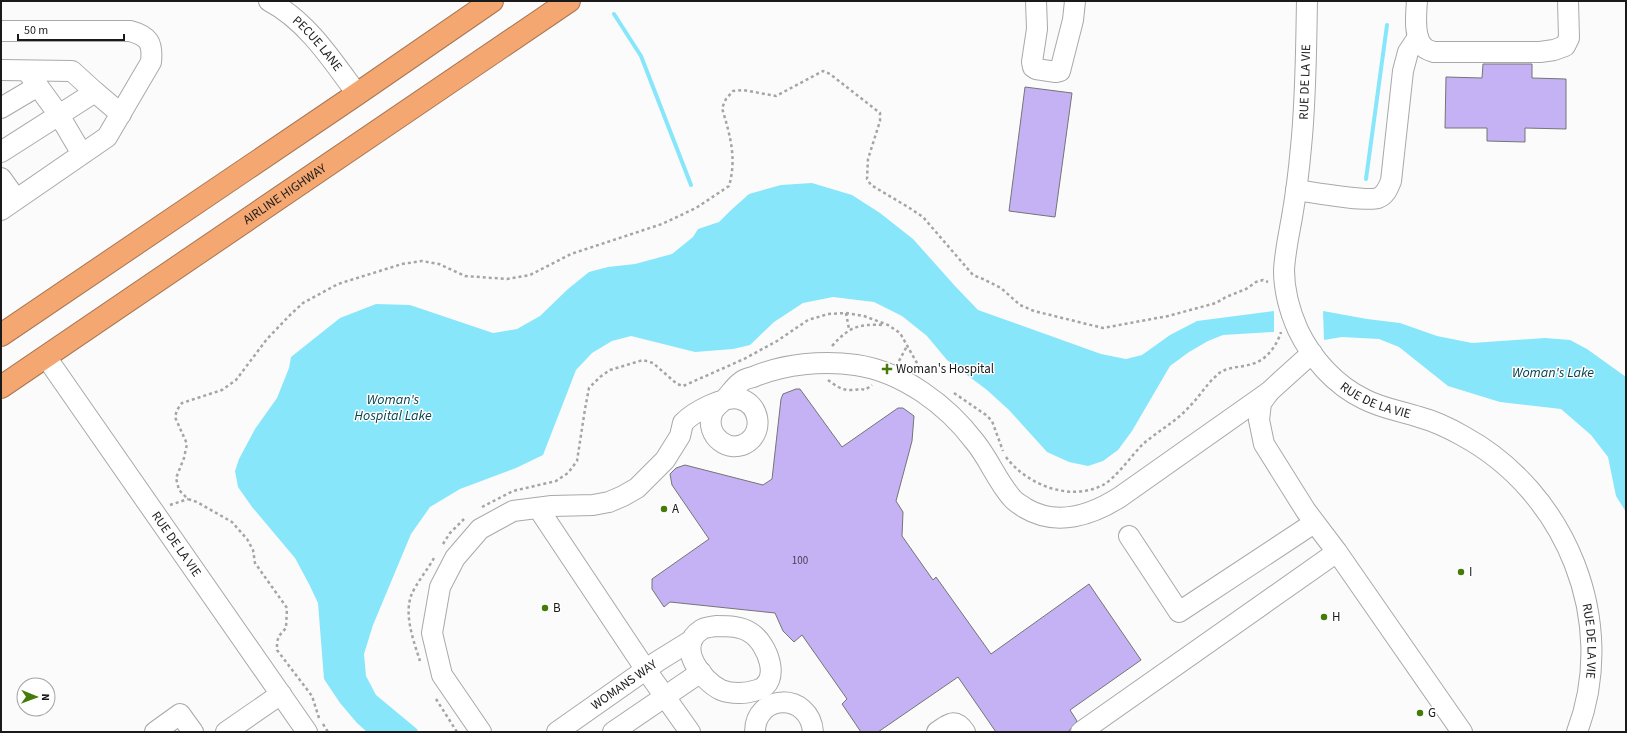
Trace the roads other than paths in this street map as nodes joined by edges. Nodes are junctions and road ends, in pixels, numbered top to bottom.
1 (269, 1) edge
2 (492, 1) edge
3 (569, 1) edge
4 (1036, 1) edge
5 (1075, 1) edge
6 (1307, 1) edge
7 (1416, 1) edge
8 (1568, 1) edge
9 (1, 31) edge
10 (1418, 38) junction
11 (1, 70) edge
12 (32, 78) junction
13 (95, 92) junction
14 (357, 94) junction
15 (1, 108) edge
16 (120, 114) junction
17 (59, 115) junction
18 (1, 152) edge
19 (82, 154) junction
20 (1, 178) edge
21 (1296, 190) junction
22 (9, 205) edge
23 (1, 335) edge
24 (1312, 353) junction
25 (46, 357) junction
26 (1, 387) edge
27 (1269, 392) junction
28 (723, 401) junction
29 (714, 435) junction
30 (680, 436) junction
31 (538, 508) junction
32 (1314, 523) junction
33 (1128, 536) dead end
34 (1337, 552) junction
35 (692, 640) junction
36 (646, 670) junction
37 (700, 672) junction
38 (281, 694) junction
39 (666, 696) junction
40 (155, 732) edge
41 (193, 732) edge
42 (226, 732) edge
43 (307, 732) edge
44 (480, 732) edge
45 (557, 732) edge
46 (613, 732) edge
47 (690, 732) edge
48 (755, 732) edge
49 (813, 732) edge
50 (937, 732) edge
51 (965, 732) edge
52 (1081, 732) edge
53 (1462, 732) edge
54 (1576, 732) edge

1 - 14 street, PECUE LANE
2 - 14 highway
3 - 25 highway, AIRLINE HIGHWAY
4 - 5 street
6 - 21 street, RUE DE LA VIE
7 - 10 street
8 - 10 street
9 - 16 street
10 - 21 street
11 - 12 street
12 - 13 street
12 - 15 street
12 - 17 street
13 - 16 street
13 - 17 street
14 - 23 highway
16 - 19 street
17 - 18 street
17 - 19 street
19 - 22 street
20 - 22 street
21 - 24 street, RUE DE LA VIE
24 - 27 street
24 - 54 street, RUE DE LA VIE
25 - 26 highway, AIRLINE HIGHWAY
25 - 38 street, RUE DE LA VIE
27 - 28 street
27 - 32 street
28 - 29 street
28 - 29 street
28 - 30 street
29 - 30 street
30 - 31 street
31 - 36 street
31 - 44 street
32 - 33 street
32 - 34 street
34 - 52 street
34 - 53 street
35 - 36 street, WOMANS WAY
35 - 37 street
35 - 37 street
36 - 39 street
36 - 45 street, WOMANS WAY
37 - 39 street
38 - 42 street
38 - 43 street, RUE DE LA VIE
39 - 46 street
39 - 47 street
40 - 41 street
48 - 49 street
50 - 51 street

